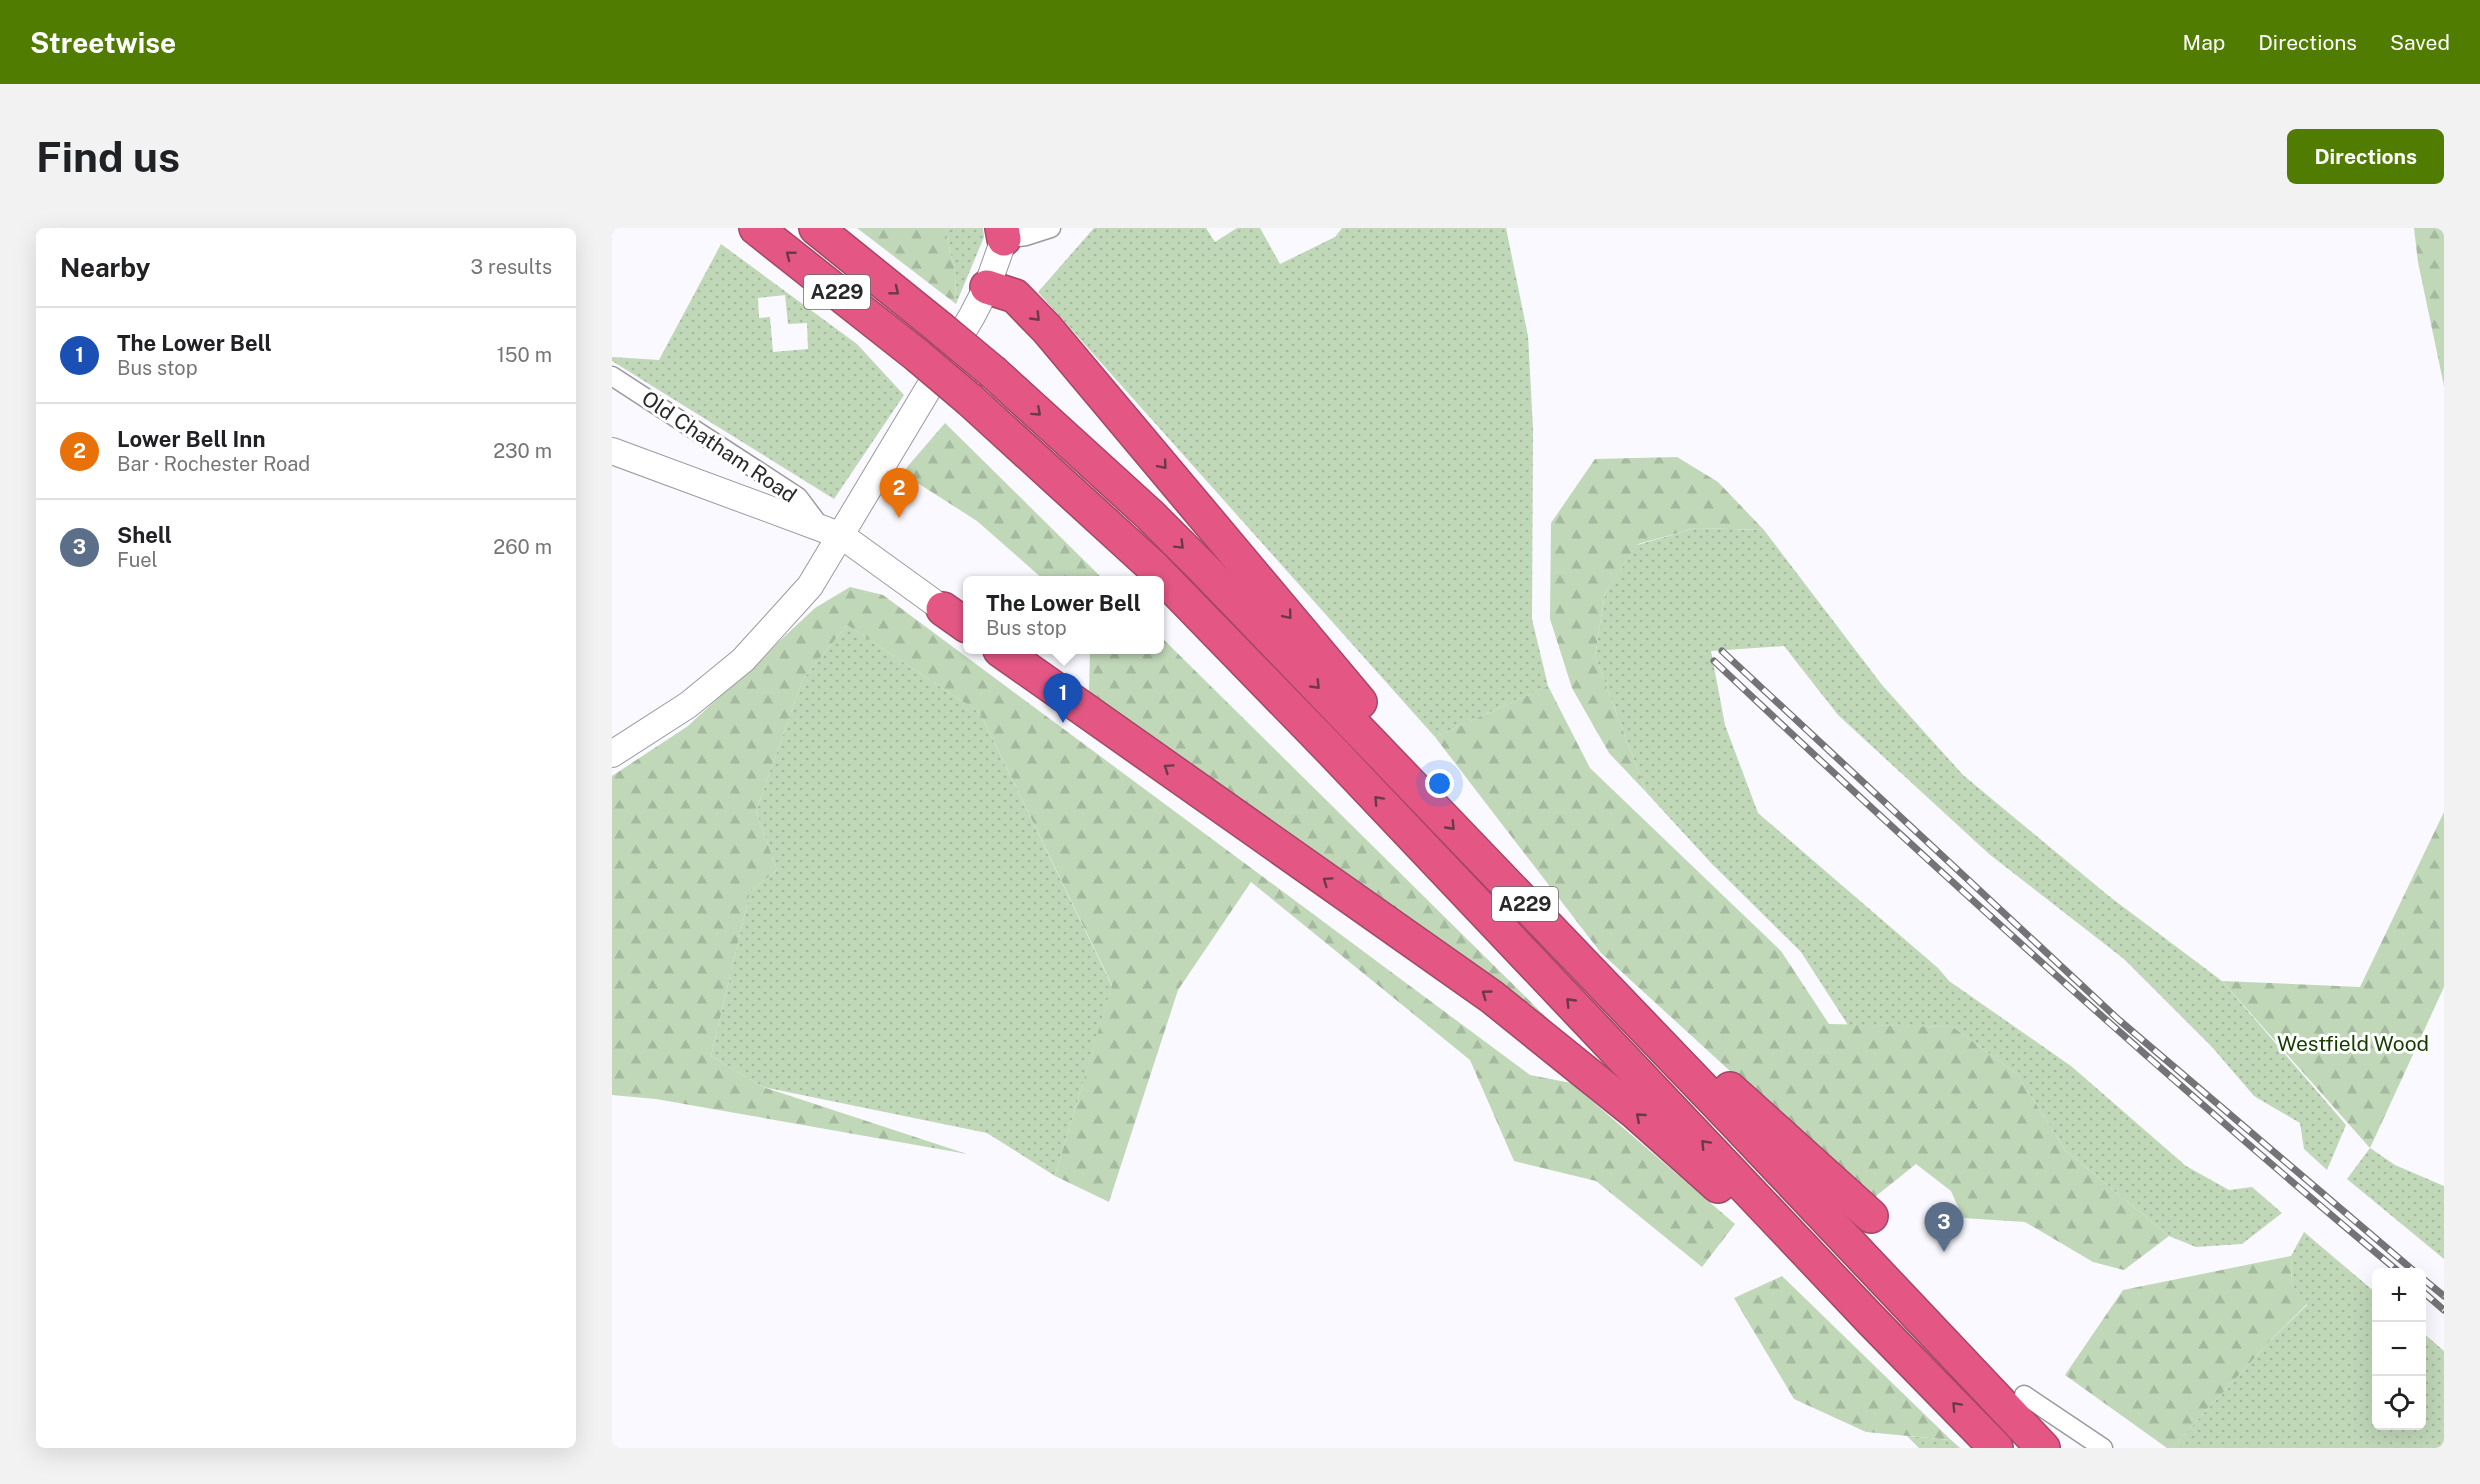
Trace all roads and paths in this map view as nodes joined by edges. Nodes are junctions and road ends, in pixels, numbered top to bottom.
1 (756, 228) edge
2 (816, 228) edge
3 (1051, 228) edge
4 (1003, 233) edge
5 (987, 287) junction
6 (612, 376) edge
7 (612, 451) edge
8 (819, 525) junction
9 (842, 536) junction
10 (1162, 576) edge
11 (1164, 578) edge
12 (955, 618) edge
13 (1006, 654) edge
14 (612, 754) edge
15 (1426, 799) junction
16 (1526, 905) junction
17 (1731, 1118) junction
18 (1871, 1216) dead end
19 (1872, 1321) junction
20 (2024, 1395) junction
21 (1996, 1448) edge
22 (2043, 1448) edge
23 (2068, 1448) edge
24 (2103, 1448) edge

10 -> 1 highway, A229, bridge
2 -> 15 highway, A229, bridge
3 - 4 street
4 - 5 street
5 - 9 street
5 -> 15 highway
6 - 8 street, Old Chatham Road
7 - 8 street
8 - 9 street
9 - 12 street
9 - 14 street
19 -> 11 highway, A229, bridge
19 -> 13 highway
15 -> 16 highway, A229
16 - 17 highway, A229
16 - 18 highway
17 - 20 highway
17 - 22 highway, A229
21 -> 19 highway, A229
20 - 23 highway
20 - 24 street

